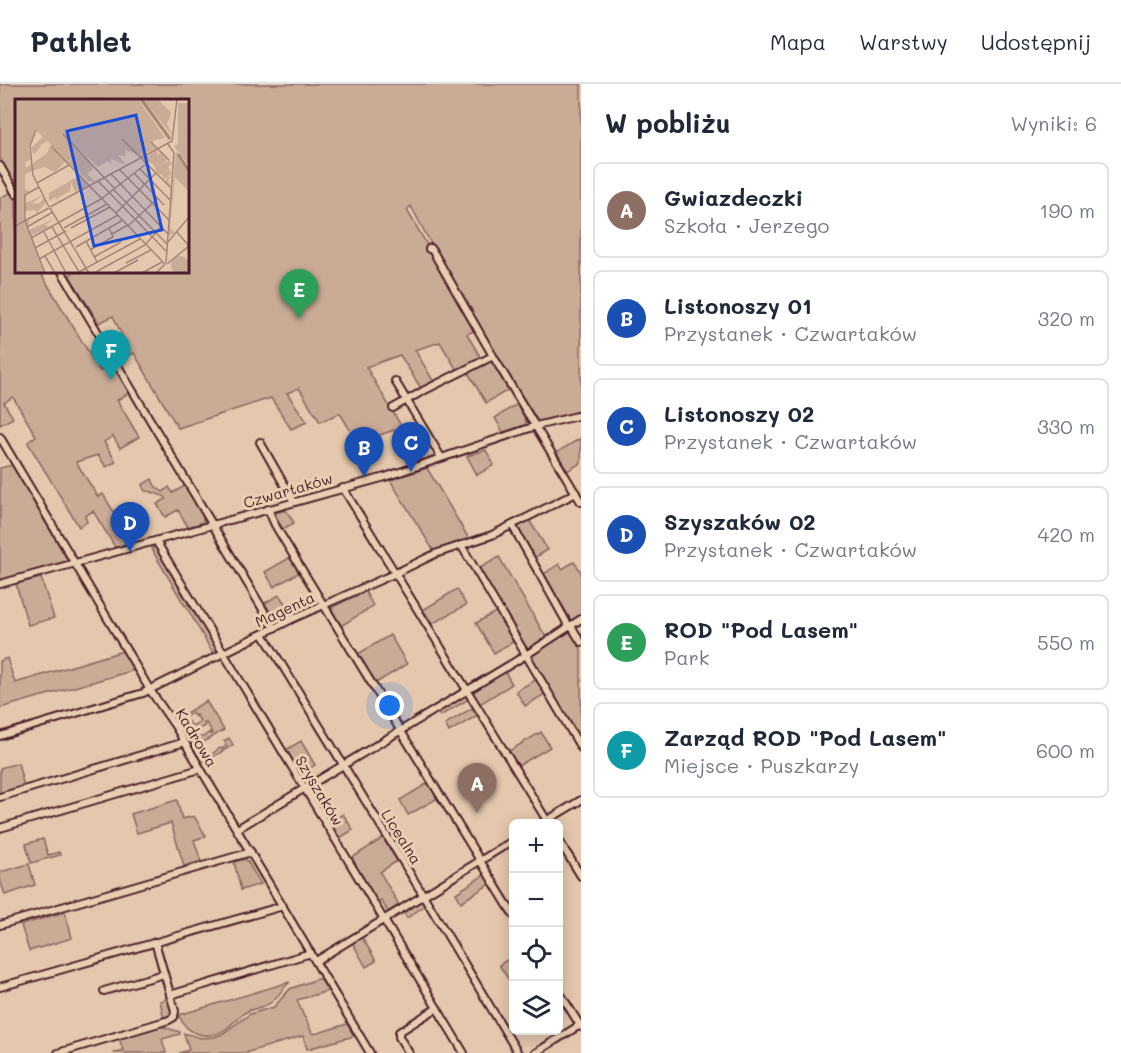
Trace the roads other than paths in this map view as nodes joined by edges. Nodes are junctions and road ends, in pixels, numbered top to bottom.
1 (0, 166) edge
2 (15, 192) edge
3 (429, 249) dead end
4 (63, 273) edge
5 (493, 356) junction
6 (395, 381) dead end
7 (406, 400) junction
8 (393, 408) dead end
9 (581, 415) edge
10 (536, 426) junction
11 (0, 437) edge
12 (260, 442) dead end
13 (441, 457) junction
14 (344, 488) junction
15 (576, 493) junction
16 (581, 501) edge
17 (294, 502) junction
18 (268, 509) junction
19 (213, 525) junction
20 (512, 525) junction
21 (156, 541) junction
22 (461, 545) junction
23 (74, 563) junction
24 (396, 573) junction
25 (0, 584) edge
26 (324, 606) junction
27 (581, 619) edge
28 (570, 626) junction
29 (274, 628) junction
30 (263, 633) junction
31 (581, 642) edge
32 (223, 653) junction
33 (526, 655) junction
34 (150, 690) junction
35 (467, 691) junction
36 (400, 730) junction
37 (0, 736) edge
38 (185, 742) junction
39 (581, 748) edge
40 (343, 765) junction
41 (200, 769) junction
42 (303, 788) junction
43 (0, 797) edge
44 (581, 800) edge
45 (544, 819) edge
46 (551, 819) edge
47 (0, 828) edge
48 (237, 830) junction
49 (509, 842) edge
50 (563, 847) edge
51 (250, 852) junction
52 (480, 860) junction
53 (581, 876) edge
54 (423, 895) junction
55 (283, 906) junction
56 (509, 909) edge
57 (384, 920) junction
58 (0, 926) edge
59 (155, 942) junction
60 (311, 953) junction
61 (316, 962) junction
62 (164, 974) junction
63 (0, 987) edge
64 (104, 991) dead end
65 (170, 995) junction
66 (563, 998) edge
67 (437, 1008) junction
68 (580, 1026) edge
69 (58, 1053) edge
70 (370, 1053) edge
71 (409, 1053) edge
72 (464, 1053) edge
73 (518, 1053) edge
74 (535, 1053) edge

1 - 2 street
3 - 5 street
4 - 19 street
5 - 7 street
5 - 10 street
6 - 7 street
7 - 8 street
7 - 13 street
9 - 10 street, Czwartaków
10 - 13 street, Czwartaków
10 - 15 street
11 - 23 street, Kadrowa
12 - 17 street
13 - 14 street, Czwartaków
14 - 17 street, Czwartaków
14 - 24 street
15 - 16 street
15 - 20 street, Magenta
17 - 18 street, Czwartaków
18 - 19 street, Czwartaków
18 - 26 street
19 - 21 street, Czwartaków
19 - 29 street
20 - 22 street, Magenta
20 - 28 street
21 - 23 street, Czwartaków
21 - 32 street, Szyszaków
22 - 24 street, Magenta
22 - 33 street
23 - 25 street, Czwartaków
23 - 34 street, Kadrowa
24 - 26 street, Magenta
24 - 35 street
26 - 29 street, Magenta
26 - 36 street
27 - 28 street
28 - 31 street
28 - 33 street
29 - 30 street, Magenta
30 - 32 street, Magenta
30 - 40 street, Licealna
32 - 34 street, Magenta
32 - 42 street, Szyszaków
33 - 35 street
33 - 39 street
34 - 37 street, Magenta
34 - 38 street, Kadrowa
35 - 36 street
35 - 45 street
36 - 40 street
36 - 52 street
38 - 41 street, Kadrowa
38 - 43 street
40 - 42 street
40 - 54 street, Licealna
41 - 47 street
41 - 48 street, Kadrowa
42 - 48 street
42 - 57 street, Szyszaków
44 - 46 street
48 - 51 street, Kadrowa
49 - 52 street
50 - 53 street
51 - 55 street, Kadrowa
51 - 58 street
52 - 54 street
52 - 56 street
54 - 57 street
54 - 73 street, Licealna
55 - 59 street
55 - 60 street, Kadrowa
57 - 61 street
57 - 67 street, Szyszaków
59 - 62 street
59 - 63 street
60 - 61 street, Kadrowa
60 - 65 street
61 - 70 street, Kadrowa
62 - 64 street
62 - 65 street
65 - 69 street
66 - 68 street
67 - 71 street
67 - 72 street, Szyszaków
68 - 74 street

